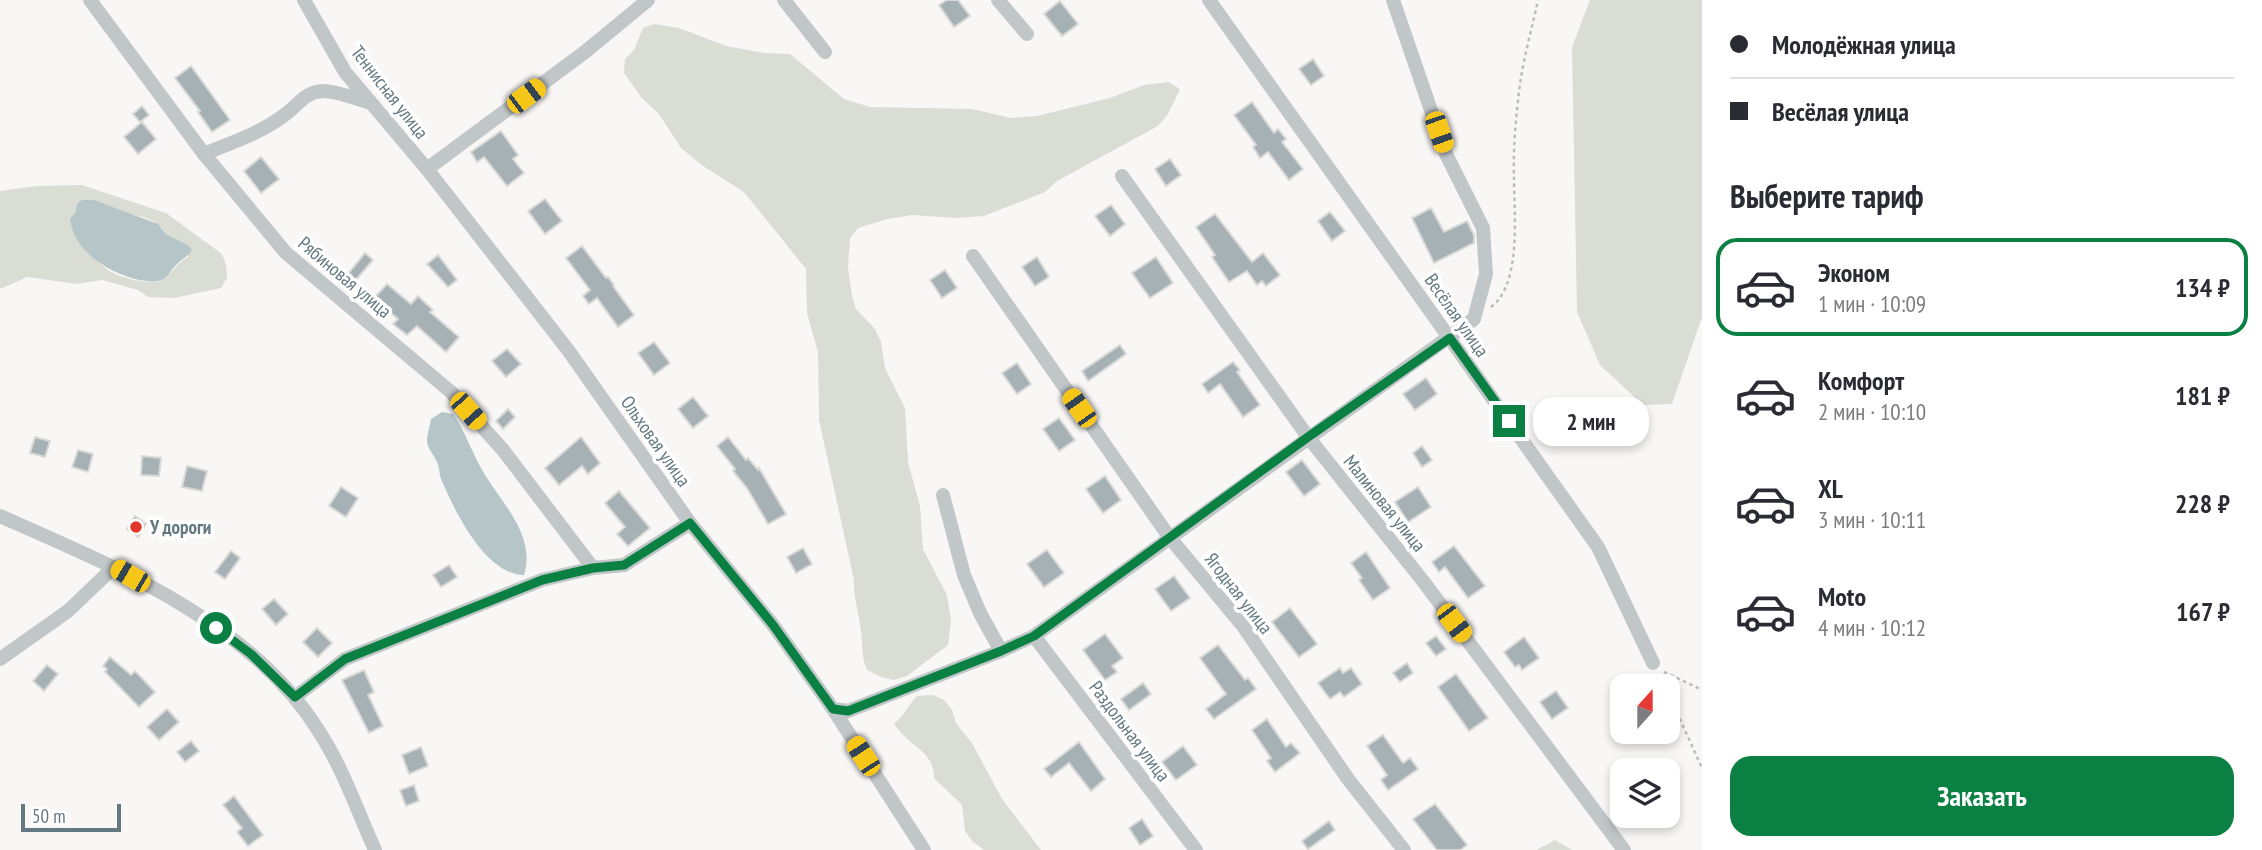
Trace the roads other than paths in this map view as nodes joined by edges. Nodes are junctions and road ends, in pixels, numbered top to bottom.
1 (90, 0) edge
2 (304, 0) edge
3 (648, 0) edge
4 (784, 0) edge
5 (998, 0) edge
6 (1209, 0) edge
7 (1393, 0) edge
8 (1027, 34) dead end
9 (825, 52) dead end
10 (371, 103) junction
11 (204, 154) junction
12 (427, 169) junction
13 (1122, 176) dead end
14 (974, 256) dead end
15 (1450, 338) junction
16 (1308, 437) junction
17 (943, 495) dead end
18 (0, 516) edge
19 (690, 523) junction
20 (1170, 538) junction
21 (114, 567) junction
22 (593, 568) junction
23 (1034, 636) junction
24 (1001, 651) junction
25 (0, 659) edge
26 (1653, 663) road end
27 (295, 697) junction
28 (833, 709) junction
29 (375, 850) edge
30 (924, 850) edge
31 (1196, 850) edge
32 (1404, 850) edge
33 (1624, 850) edge

1 - 11 street, Рябиновая улица
2 - 10 street, Теннисная улица
3 - 12 street
4 - 9 street
5 - 8 street
6 - 15 street, Весёлая улица
7 - 15 street
10 - 11 street
10 - 12 street, Теннисная улица
11 - 22 street, Рябиновая улица
12 - 19 street, Ольховая улица
13 - 16 street, Малиновая улица
14 - 20 street, Ягодная улица
15 - 16 street
15 - 26 street, Весёлая улица
16 - 20 street
16 - 33 street, Малиновая улица
17 - 24 street
18 - 21 street
19 - 22 street
19 - 28 street, Ольховая улица
20 - 23 street
20 - 32 street, Ягодная улица
21 - 25 street
21 - 27 street
22 - 27 street
23 - 24 street
23 - 31 street, Раздольная улица
24 - 28 street
27 - 29 street
28 - 30 street, Ольховая улица

